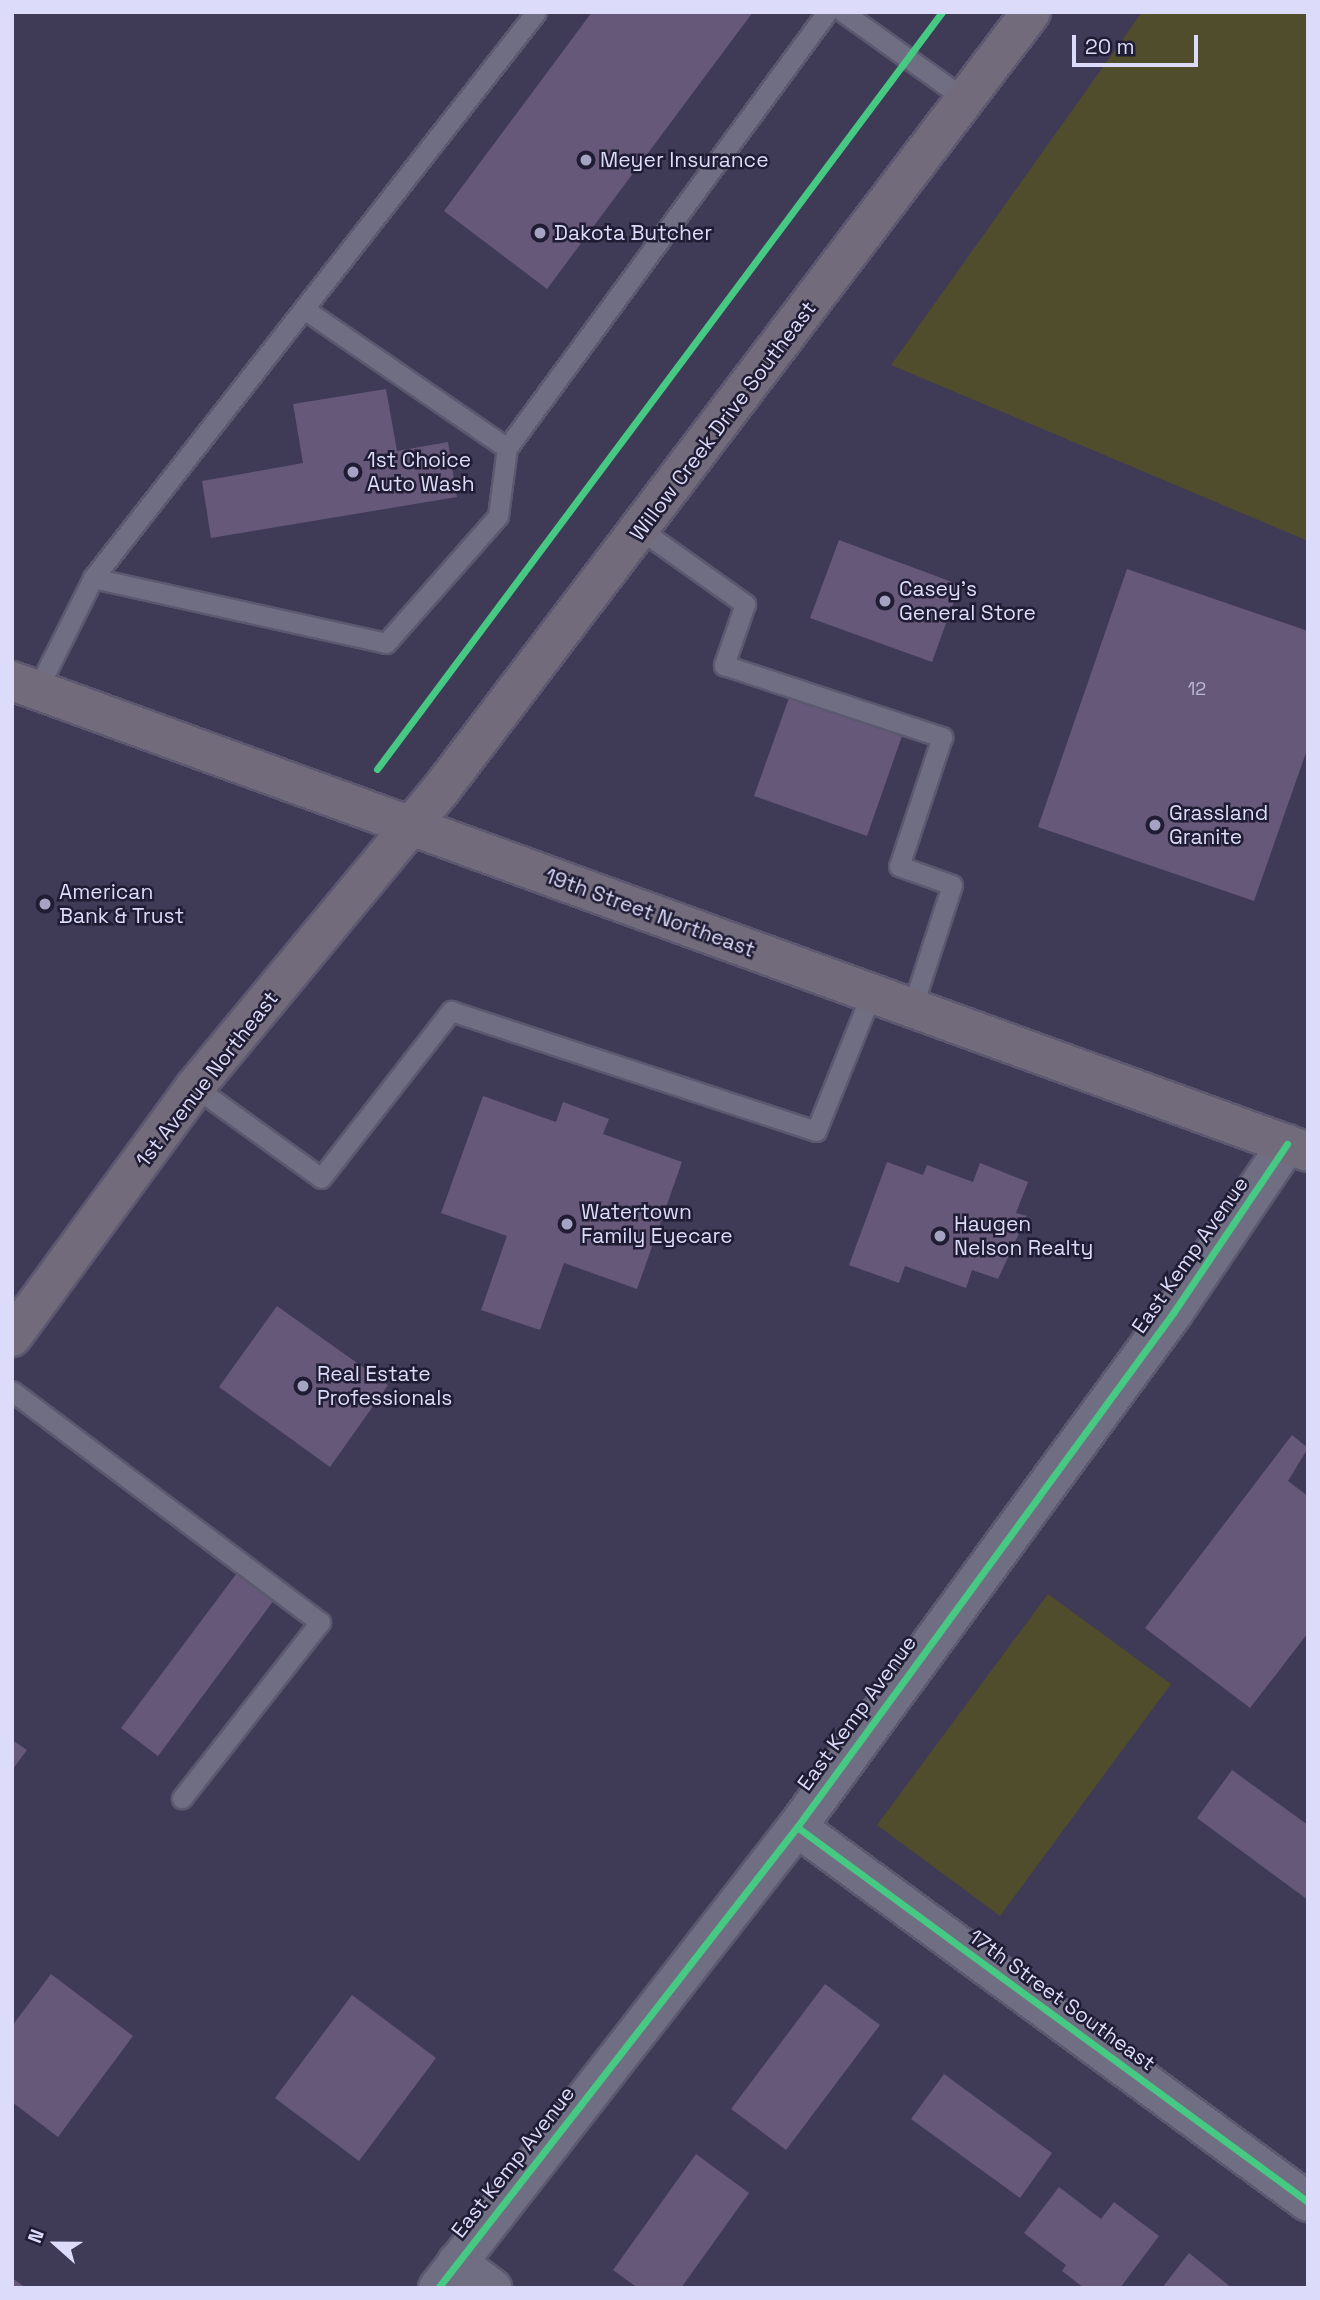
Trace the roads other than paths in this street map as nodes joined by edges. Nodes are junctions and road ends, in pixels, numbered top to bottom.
1 (536, 12) edge
2 (827, 12) edge
3 (843, 12) edge
4 (1031, 12) edge
5 (965, 99) junction
6 (304, 309) junction
7 (507, 448) junction
8 (641, 530) junction
9 (93, 578) junction
10 (25, 686) edge
11 (411, 827) junction
12 (872, 992) junction
13 (912, 1008) junction
14 (195, 1087) junction
15 (1297, 1148) edge
16 (12, 1337) edge
17 (12, 1391) edge
18 (182, 1798) dead end
19 (796, 1826) junction
20 (1308, 2202) edge
21 (447, 2275) edge
22 (492, 2288) edge

1 - 6 lane
2 - 7 lane
3 - 5 lane
4 - 5 main road, Willow Creek Drive Southeast
5 - 8 main road, Willow Creek Drive Southeast
6 - 7 lane
6 - 9 lane
7 - 9 lane
8 - 11 main road, Willow Creek Drive Southeast
8 - 13 lane
9 - 10 lane
10 - 11 main road, 19th Street Northeast
11 - 12 main road, 19th Street Northeast
11 - 14 main road, 1st Avenue Northeast
12 - 13 main road, 19th Street Northeast
12 - 14 lane
13 - 15 main road, 19th Street Northeast
14 - 16 main road, 1st Avenue Northeast
15 - 19 street, East Kemp Avenue
17 - 18 lane
19 - 20 street, 17th Street Southeast
19 - 21 street, East Kemp Avenue
21 - 22 street

